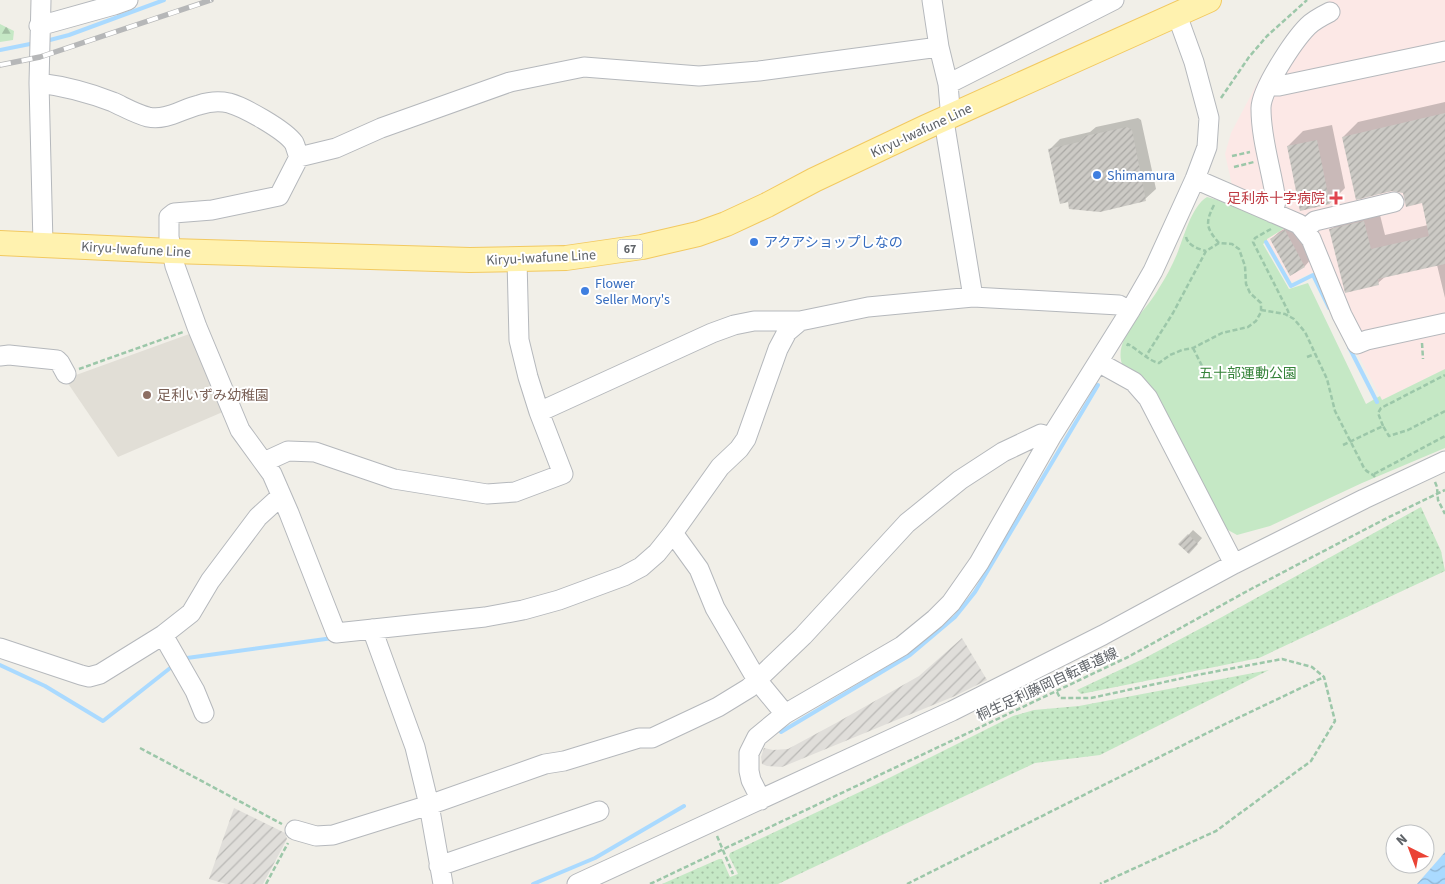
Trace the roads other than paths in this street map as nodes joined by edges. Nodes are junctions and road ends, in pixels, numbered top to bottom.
1 (41, 0) edge
2 (128, 0) edge
3 (932, 0) edge
4 (1114, 0) edge
5 (1209, 0) edge
6 (1330, 12) dead end
7 (1177, 15) junction
8 (40, 35) junction
9 (938, 47) junction
10 (1445, 51) edge
11 (39, 83) junction
12 (948, 84) junction
13 (1269, 86) junction
14 (947, 117) junction
15 (299, 157) junction
16 (1195, 180) junction
17 (1394, 202) dead end
18 (1273, 221) junction
19 (1304, 230) junction
20 (0, 243) edge
21 (43, 244) junction
22 (171, 251) junction
23 (517, 260) junction
24 (973, 297) junction
25 (1130, 311) junction
26 (800, 321) junction
27 (1445, 323) edge
28 (0, 356) edge
29 (1098, 362) junction
30 (66, 374) road end
31 (540, 412) junction
32 (1051, 437) junction
33 (264, 462) junction
34 (1445, 462) edge
35 (281, 496) junction
36 (673, 533) junction
37 (1234, 564) junction
38 (372, 629) junction
39 (163, 636) junction
40 (0, 648) edge
41 (757, 680) junction
42 (204, 713) dead end
43 (785, 714) junction
44 (761, 800) junction
45 (429, 805) junction
46 (599, 811) dead end
47 (295, 830) road end
48 (441, 875) edge
49 (577, 884) edge

1 - 8 street
2 - 8 street
3 - 9 street
4 - 12 street
5 - 7 main road, Kiryu-Iwafune Line / 67
6 - 13 street
7 - 14 main road, Kiryu-Iwafune Line / 67
7 - 16 street
8 - 11 street
9 - 12 street
9 - 15 street
10 - 13 street
11 - 15 street
11 - 21 street
12 - 14 street
13 - 18 street
14 - 23 main road, Kiryu-Iwafune Line / 67
14 - 24 street
15 - 22 street
16 - 18 street
16 - 25 street
17 - 19 street
18 - 19 street
19 - 27 street
20 - 21 main road, Kiryu-Iwafune Line / 67
21 - 22 main road, Kiryu-Iwafune Line / 67
22 - 23 main road, Kiryu-Iwafune Line / 67
22 - 33 street
23 - 31 street
24 - 25 street
24 - 26 street
25 - 29 street
26 - 31 street
26 - 36 street
28 - 30 street
29 - 32 street
29 - 37 street
31 - 33 street
32 - 41 street
32 - 43 street
33 - 35 street
34 - 37 street
35 - 38 street
35 - 39 street
36 - 38 street
36 - 41 street
37 - 44 street
38 - 45 street
39 - 40 street
39 - 42 street
41 - 43 street
41 - 45 street
43 - 44 street
44 - 49 street
45 - 47 street
45 - 48 street
46 - 48 street

